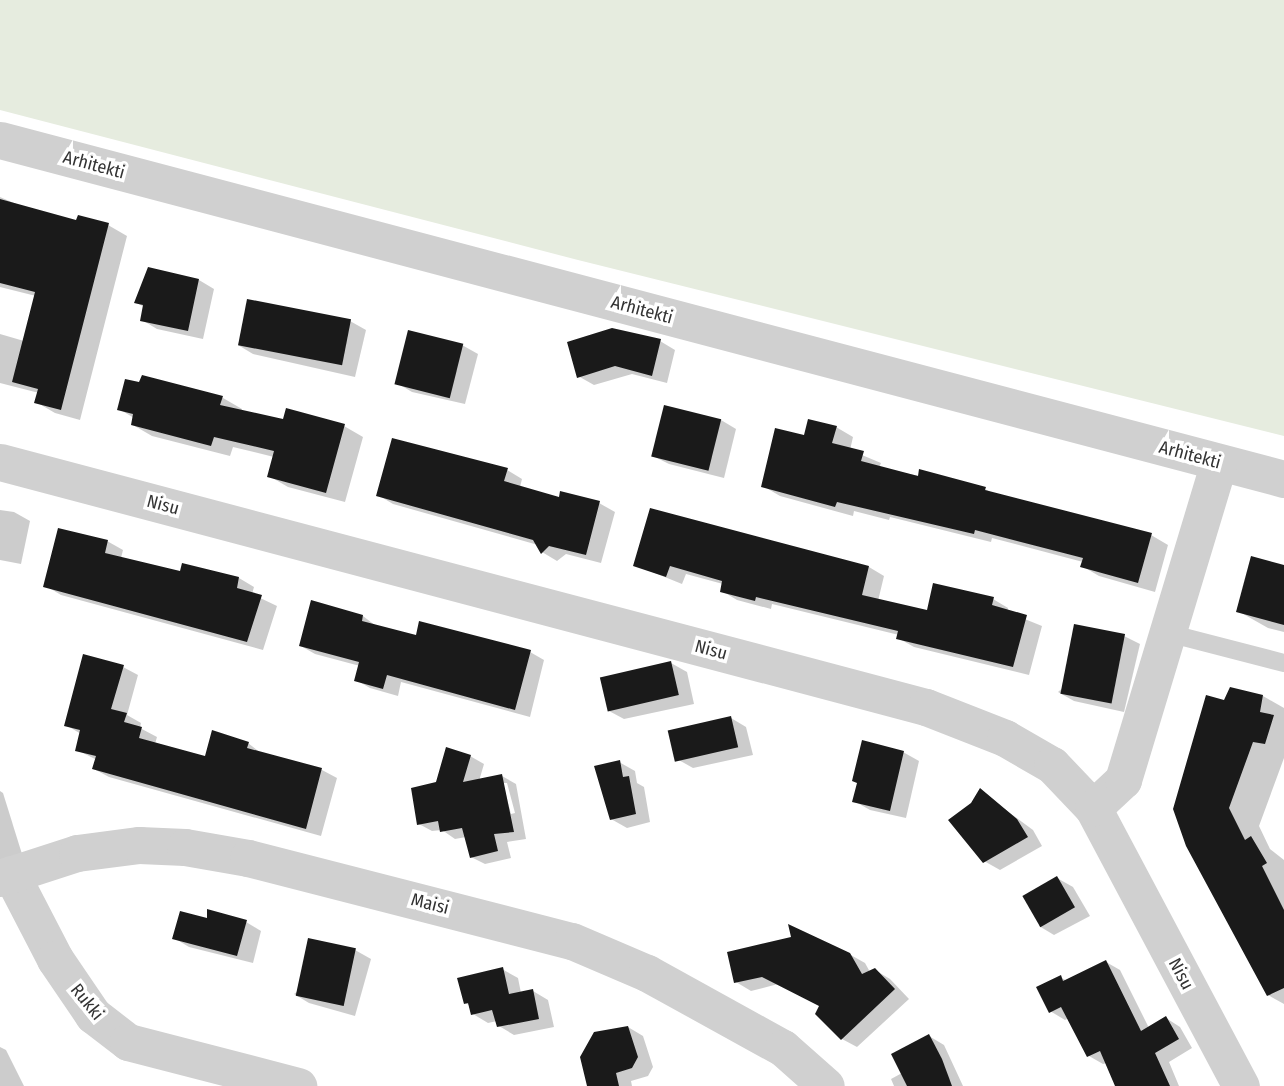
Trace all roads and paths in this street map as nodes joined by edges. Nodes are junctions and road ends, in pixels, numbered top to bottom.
1 (0, 140) edge
2 (0, 462) edge
3 (1219, 463) junction
4 (1284, 479) edge
5 (1168, 633) junction
6 (1284, 663) edge
7 (1093, 808) junction
8 (6, 876) edge
9 (298, 1086) edge
10 (826, 1086) edge
11 (1241, 1086) edge

1 - 3 street, Arhitekti
2 - 7 street, Nisu
3 - 4 street, Arhitekti
3 - 5 street
5 - 6 lane
5 - 7 street
7 - 11 street, Nisu
8 - 9 street, Rukki
8 - 10 street, Maisi

